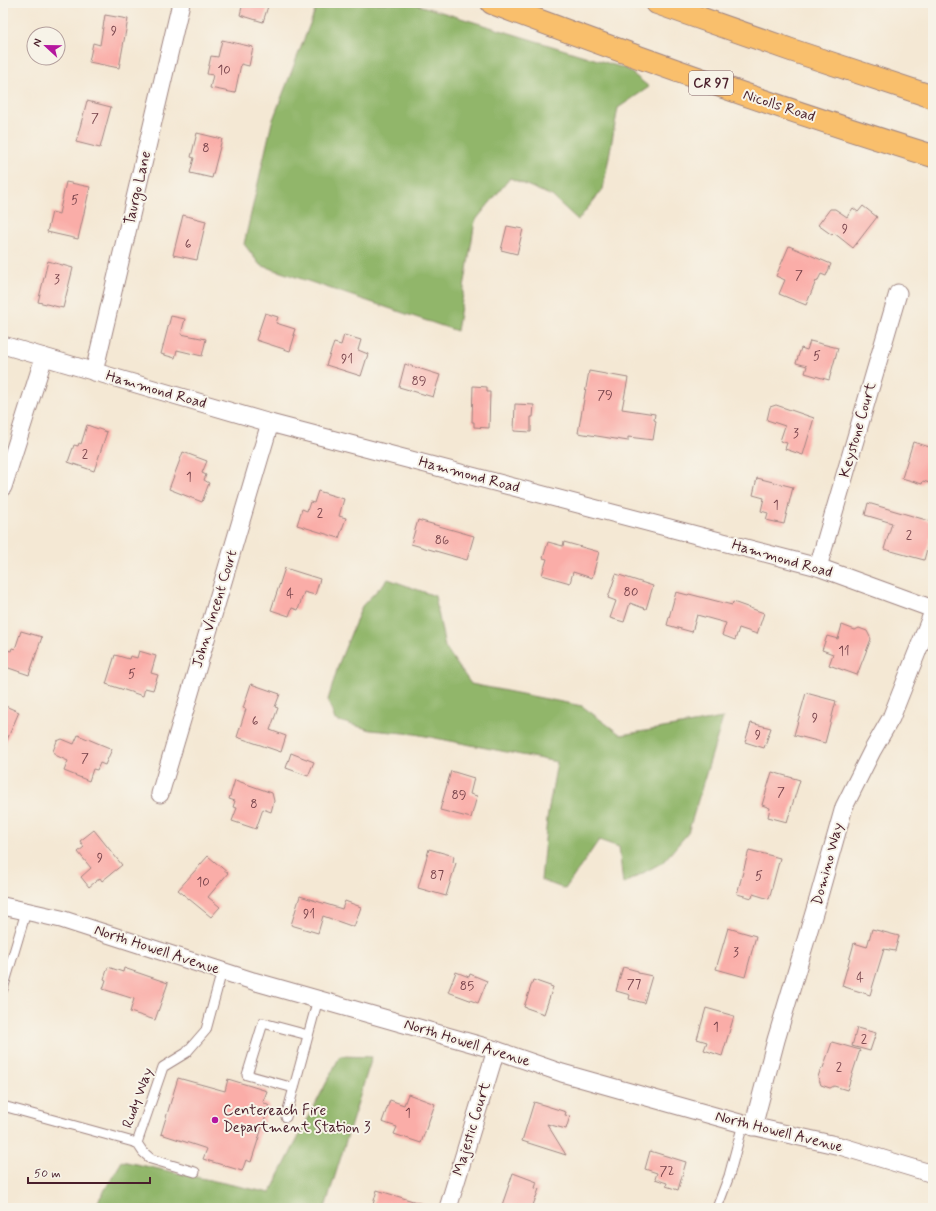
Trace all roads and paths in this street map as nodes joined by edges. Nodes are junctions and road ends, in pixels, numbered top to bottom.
1 (181, 3) edge
2 (492, 3) edge
3 (657, 3) edge
4 (933, 97) edge
5 (933, 156) edge
6 (898, 293) dead end
7 (3, 345) edge
8 (44, 357) junction
9 (94, 372) junction
10 (270, 423) junction
11 (3, 487) edge
12 (818, 567) junction
13 (933, 609) edge
14 (933, 612) edge
15 (160, 794) dead end
16 (3, 906) edge
17 (26, 912) junction
18 (222, 971) junction
19 (3, 989) edge
20 (318, 999) junction
21 (308, 1035) junction
22 (496, 1050) junction
23 (294, 1088) junction
24 (3, 1106) edge
25 (286, 1117) dead end
26 (748, 1126) junction
27 (137, 1143) junction
28 (195, 1172) dead end
29 (933, 1174) edge
30 (448, 1208) edge
31 (717, 1208) edge

1 - 9 street, Taurgo Lane
2 - 5 highway, Nicolls Road / CR 97
3 - 4 highway
6 - 12 street, Keystone Court
7 - 8 street, Hammond Road
8 - 9 street, Hammond Road
8 - 11 street
9 - 10 street, Hammond Road
10 - 12 street, Hammond Road
10 - 15 street, John Vincent Court
12 - 13 street, Hammond Road
14 - 26 street, Domino Way
16 - 17 street, North Howell Avenue
17 - 18 street, North Howell Avenue
17 - 19 lane
18 - 20 street, North Howell Avenue
18 - 27 lane, Rudy Way
20 - 21 lane
20 - 22 street, North Howell Avenue
21 - 23 lane
21 - 23 lane
22 - 26 street, North Howell Avenue
22 - 30 street, Majestic Court
23 - 25 lane
24 - 27 lane, Rudy Way
26 - 29 street, North Howell Avenue
26 - 31 lane
27 - 28 lane

